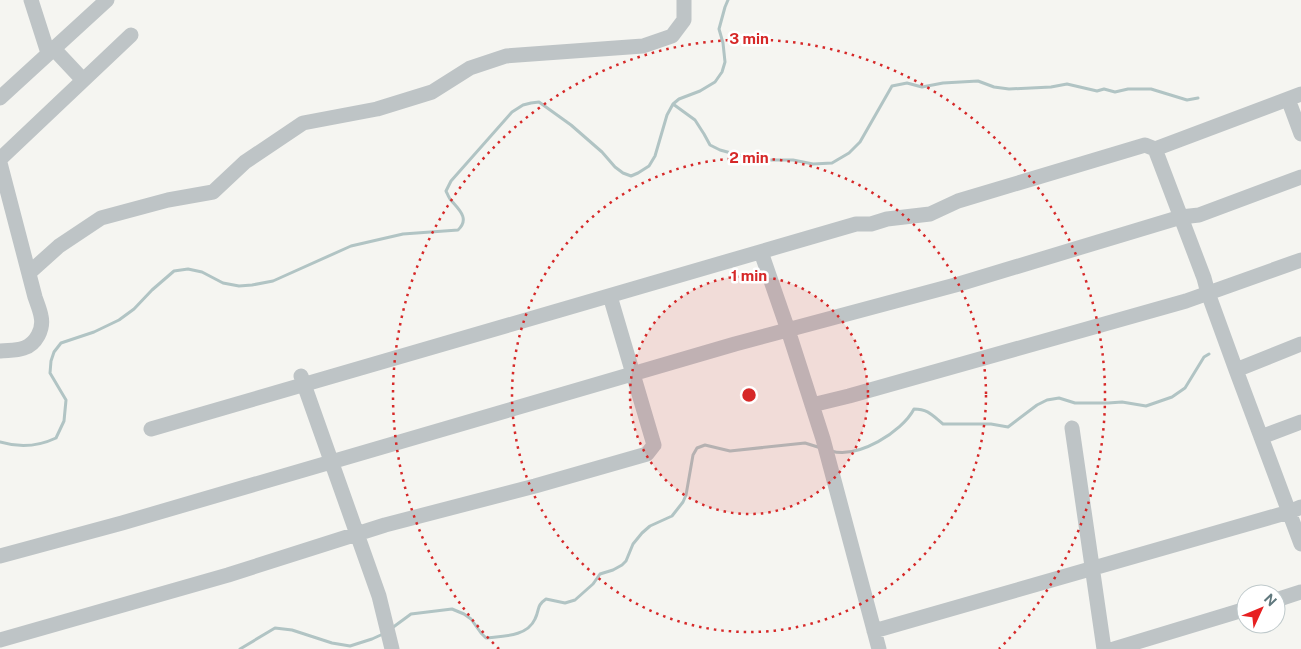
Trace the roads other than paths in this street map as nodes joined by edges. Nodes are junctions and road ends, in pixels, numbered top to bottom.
1 (32, 0) edge
2 (107, 0) edge
3 (684, 0) edge
4 (131, 35) dead end
5 (51, 50) junction
6 (83, 80) junction
7 (1301, 94) edge
8 (0, 98) edge
9 (1291, 107) dead end
10 (1301, 134) edge
11 (1155, 149) junction
12 (0, 159) edge
13 (0, 163) edge
14 (1301, 177) edge
15 (3, 187) edge
16 (1181, 218) junction
17 (761, 252) junction
18 (1301, 260) edge
19 (28, 273) junction
20 (1208, 293) junction
21 (610, 296) junction
22 (788, 330) junction
23 (1301, 344) edge
24 (0, 351) edge
25 (1236, 370) junction
26 (632, 374) junction
27 (302, 380) junction
28 (812, 405) junction
29 (1301, 422) edge
30 (1072, 428) dead end
31 (150, 429) dead end
32 (1260, 437) junction
33 (331, 462) junction
34 (1295, 510) edge
35 (357, 534) junction
36 (1301, 544) edge
37 (0, 556) edge
38 (1092, 568) junction
39 (1301, 592) edge
40 (1286, 597) edge
41 (1236, 612) edge
42 (874, 631) junction
43 (0, 640) edge
44 (392, 649) edge
45 (879, 649) edge
46 (1104, 649) edge
47 (1114, 649) edge

1 - 5 street
2 - 5 street
3 - 19 street
4 - 6 street
5 - 6 street
5 - 8 street
6 - 12 street
7 - 11 street
9 - 10 street
11 - 16 street
11 - 17 street
13 - 15 street
14 - 16 street
15 - 19 street
16 - 20 street
16 - 22 street
17 - 21 street
17 - 22 street
18 - 20 street
19 - 24 street
20 - 25 street
20 - 28 street
21 - 26 street
21 - 27 street
22 - 26 street
22 - 28 street
23 - 25 street
25 - 32 street
26 - 33 street
26 - 35 street
27 - 31 street
27 - 33 street
28 - 42 street
29 - 32 street
30 - 38 street
32 - 34 street
33 - 35 street
33 - 37 street
34 - 36 street
34 - 38 street
35 - 43 street
35 - 44 street
38 - 42 street
38 - 46 street
39 - 40 street
41 - 47 street
42 - 45 street

